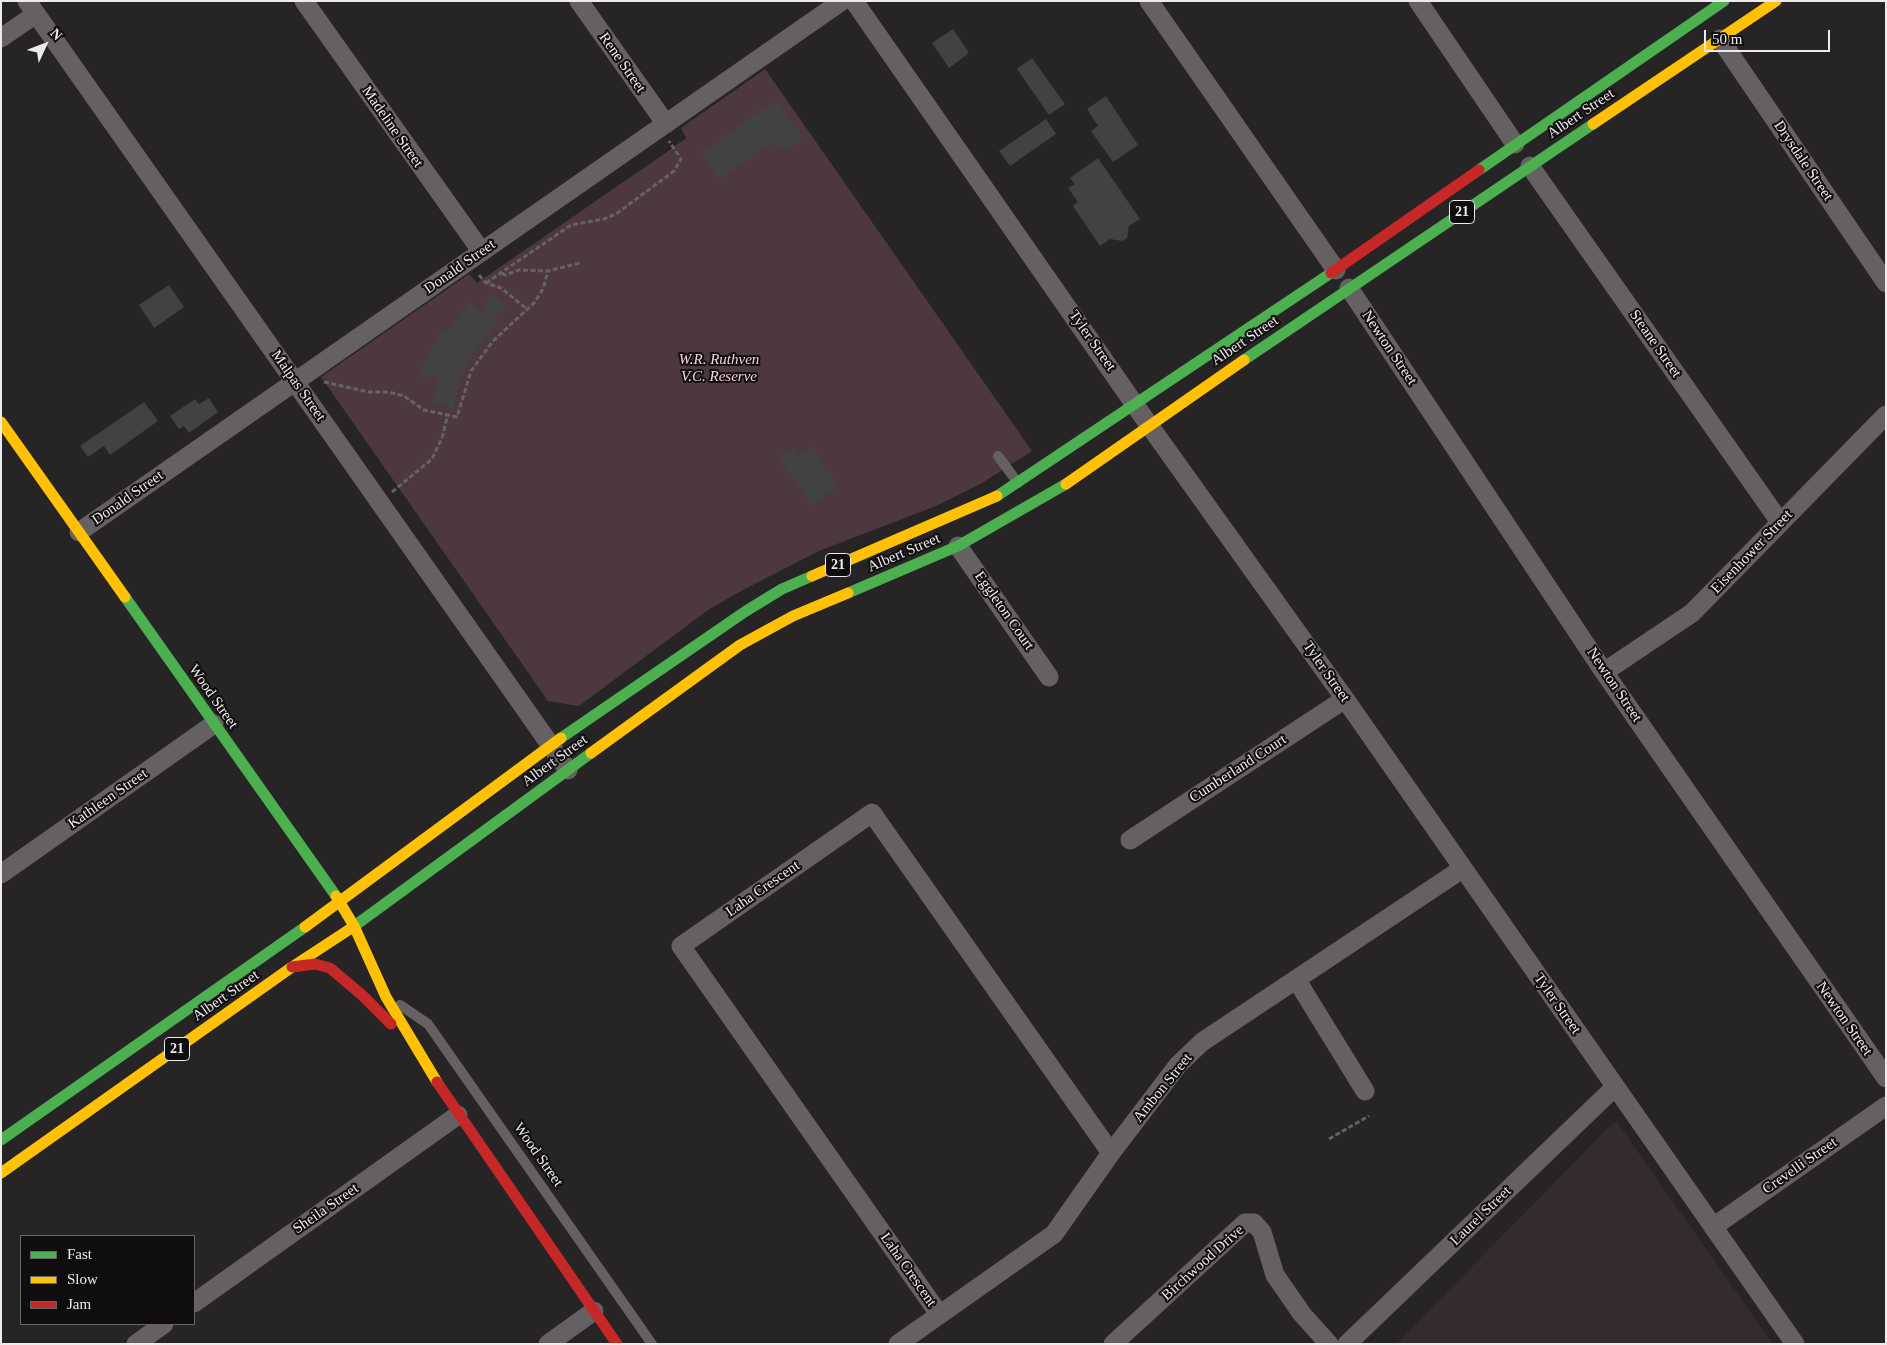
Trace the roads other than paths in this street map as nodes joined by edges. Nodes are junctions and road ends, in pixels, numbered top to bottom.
1 (304, 1) edge
2 (579, 1) edge
3 (842, 1) edge
4 (854, 1) edge
5 (1149, 1) edge
6 (1418, 1) edge
7 (1724, 1) edge
8 (1776, 1) edge
9 (32, 8) edge
10 (1698, 8) edge
11 (1, 38) edge
12 (1720, 40) junction
13 (663, 126) junction
14 (1515, 144) junction
15 (1530, 166) junction
16 (482, 252) junction
17 (1336, 270) junction
18 (1886, 283) edge
19 (1349, 288) junction
20 (295, 381) junction
21 (1135, 404) junction
22 (1886, 415) edge
23 (1, 422) edge
24 (1149, 425) junction
25 (998, 456) dead end
26 (1018, 484) junction
27 (1780, 522) junction
28 (79, 532) junction
29 (958, 546) junction
30 (787, 603) junction
31 (1604, 672) junction
32 (1049, 677) dead end
33 (1345, 699) junction
34 (214, 724) junction
35 (551, 745) junction
36 (568, 770) junction
37 (1130, 840) dead end
38 (1462, 869) junction
39 (1, 874) edge
40 (340, 902) junction
41 (354, 926) junction
42 (292, 967) junction
43 (1296, 979) junction
44 (386, 997) junction
45 (415, 1048) junction
46 (1886, 1078) edge
47 (1615, 1087) junction
48 (1365, 1091) dead end
49 (1886, 1106) edge
50 (458, 1115) junction
51 (53, 1120) junction
52 (1, 1140) edge
53 (1111, 1153) junction
54 (1, 1173) edge
55 (1713, 1227) junction
56 (195, 1302) edge
57 (594, 1311) junction
58 (939, 1314) junction
59 (163, 1325) edge
60 (136, 1344) edge
61 (548, 1344) edge
62 (617, 1344) edge
63 (652, 1344) edge
64 (898, 1344) edge
65 (1113, 1344) edge
66 (1328, 1344) edge
67 (1347, 1344) edge
68 (1795, 1344) edge

1 - 16 street, Madeline Street
2 - 13 street, Rene Street
3 - 13 street, Donald Street
4 - 21 street, Tyler Street
5 - 17 street
6 - 14 street
7 - 10 main road, Albert Street / 21
8 - 12 main road, Albert Street / 21
9 - 11 street
9 - 20 street, Malpas Street
10 - 14 main road, Albert Street / 21
12 - 15 main road, Albert Street / 21
12 - 18 street, Drysdale Street
13 - 16 street, Donald Street
14 - 17 main road, Albert Street / 21
15 - 19 main road, Albert Street / 21
15 - 27 street, Steane Street
16 - 20 street, Donald Street
17 - 21 main road, Albert Street / 21
19 - 24 main road, Albert Street / 21
19 - 31 street, Newton Street
20 - 28 street, Donald Street
20 - 35 street, Malpas Street
21 - 24 street, Tyler Street
21 - 26 main road, Albert Street / 21
22 - 27 street, Eisenhower Street
23 - 28 main road, Wood Street
24 - 29 main road, Albert Street / 21
24 - 33 street, Tyler Street
25 - 26 lane
26 - 30 main road, Albert Street / 21
27 - 31 street, Eisenhower Street
28 - 34 main road, Wood Street
29 - 30 main road, Albert Street / 21
29 - 32 street, Eggleton Court
30 - 35 main road, Albert Street / 21
30 - 36 main road, Albert Street / 21
31 - 46 street, Newton Street
33 - 37 street, Cumberland Court
33 - 38 street, Tyler Street
34 - 39 street, Kathleen Street
34 - 40 main road, Wood Street
35 - 36 street, Malpas Street
35 - 40 main road, Albert Street / 21
36 - 41 main road, Albert Street / 21
38 - 43 street, Ambon Street
38 - 47 street, Tyler Street
40 - 41 main road, Wood Street
40 - 51 main road, Albert Street / 21
41 - 42 main road, Albert Street / 21
41 - 44 main road, Wood Street
42 - 45 main road
42 - 51 main road, Albert Street / 21
43 - 48 street
43 - 53 street, Ambon Street
44 - 45 main road, Wood Street
44 - 63 lane, Wood Street
45 - 50 main road, Wood Street
47 - 55 street, Tyler Street
47 - 67 street, Laurel Street
49 - 55 street, Crevelli Street
50 - 56 street, Sheila Street
50 - 57 main road, Wood Street
51 - 52 main road, Albert Street / 21
51 - 54 main road, Albert Street / 21
53 - 58 street, Ambon Street
53 - 58 street, Laha Crescent
55 - 68 street, Tyler Street
57 - 61 street
57 - 62 main road, Wood Street
58 - 64 street, Ambon Street
59 - 60 street
65 - 66 street, Birchwood Drive

